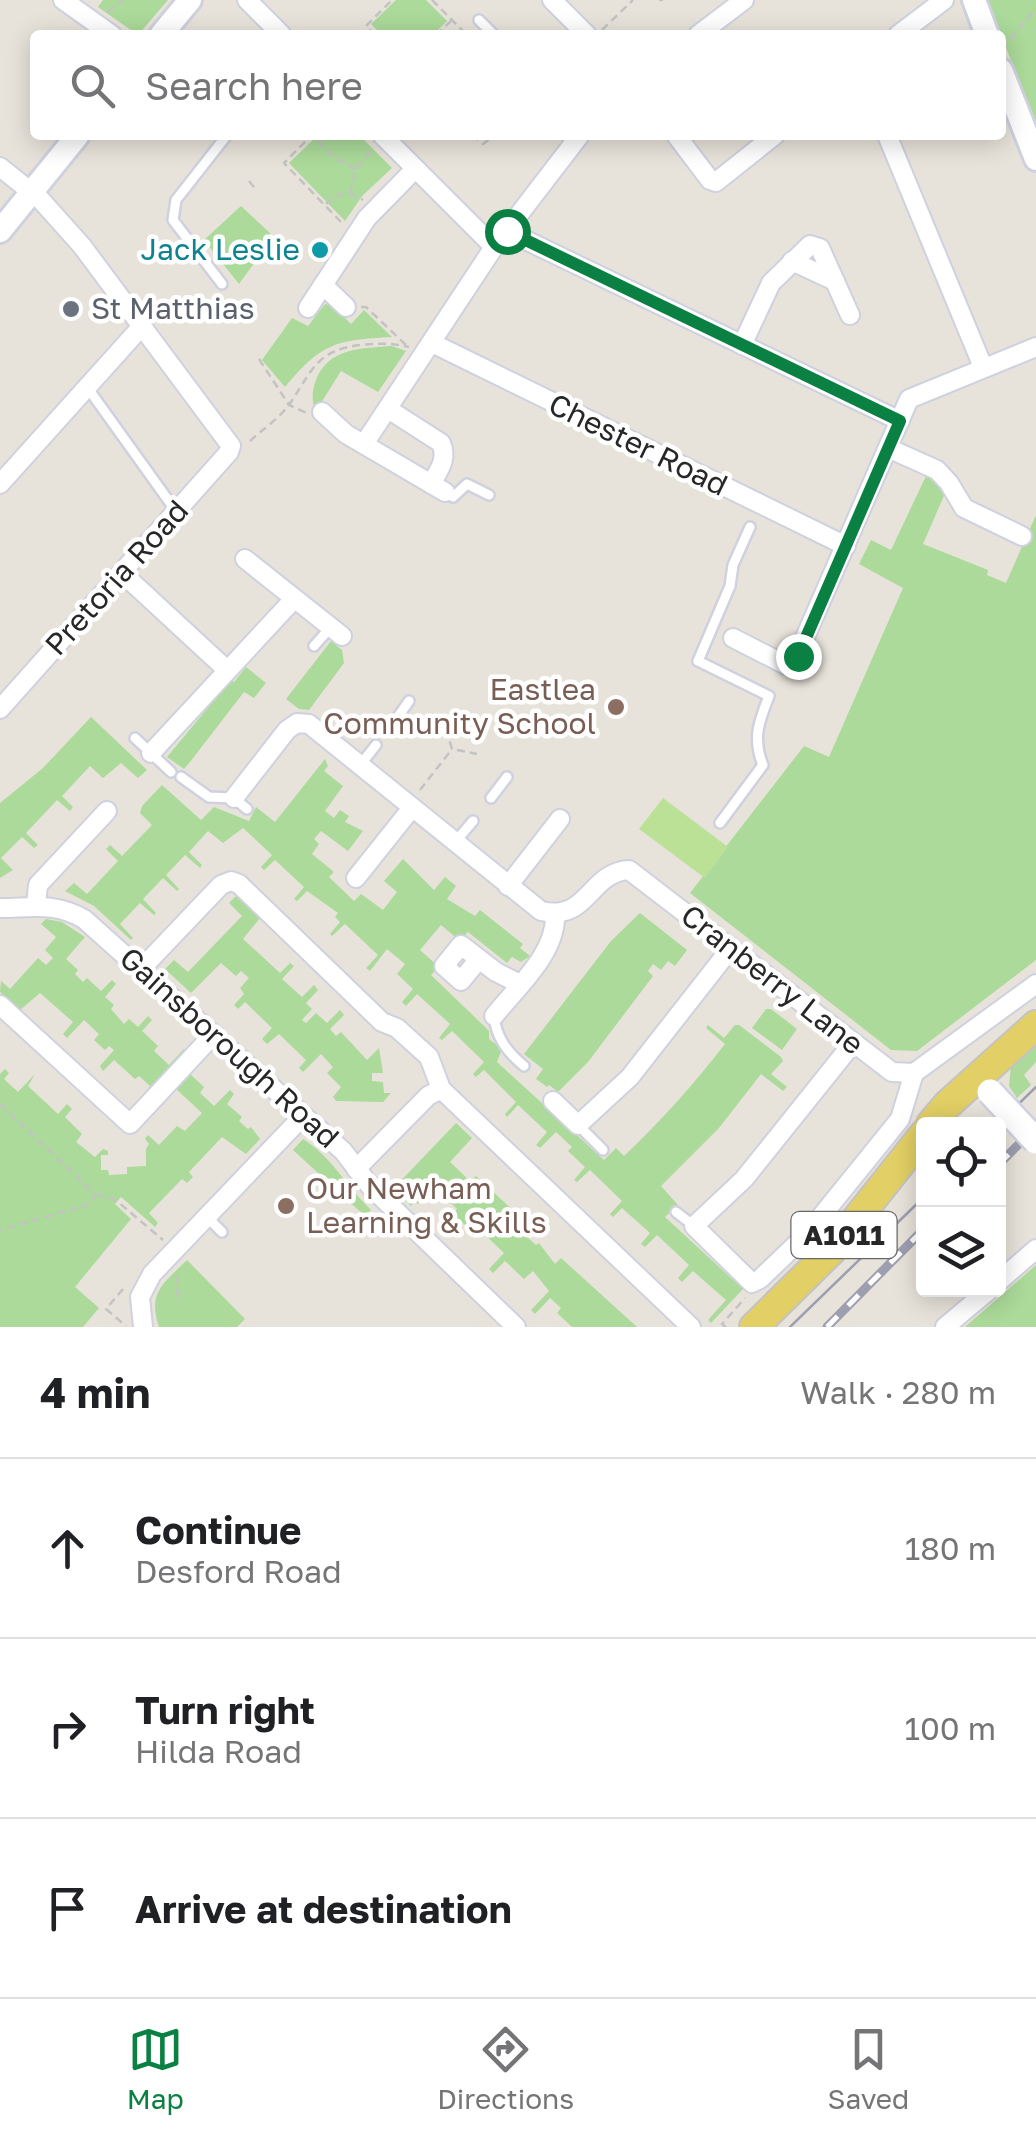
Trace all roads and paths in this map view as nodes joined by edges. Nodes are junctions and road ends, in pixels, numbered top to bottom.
1 (63, 0) edge
2 (190, 0) edge
3 (247, 0) edge
4 (392, 0) edge
5 (432, 0) edge
6 (552, 0) edge
7 (633, 0) edge
8 (744, 0) edge
9 (974, 0) edge
10 (934, 3) edge
11 (1036, 8) edge
12 (452, 20) junction
13 (479, 20) dead end
14 (105, 30) edge
15 (165, 30) edge
16 (277, 30) edge
17 (370, 30) edge
18 (441, 30) edge
19 (462, 30) edge
20 (489, 30) edge
21 (582, 30) edge
22 (603, 30) edge
23 (705, 30) edge
24 (904, 30) edge
25 (985, 30) edge
26 (1006, 43) edge
27 (1006, 83) edge
28 (74, 140) edge
29 (223, 140) edge
30 (307, 140) edge
31 (317, 140) edge
32 (575, 140) edge
33 (680, 140) edge
34 (769, 140) edge
35 (889, 140) edge
36 (378, 141) edge
37 (1036, 159) edge
38 (0, 168) edge
39 (356, 169) junction
40 (415, 169) junction
41 (248, 181) dead end
42 (254, 187) dead end
43 (32, 191) junction
44 (350, 193) junction
45 (364, 201) dead end
46 (325, 206) junction
47 (346, 227) dead end
48 (0, 231) edge
49 (507, 231) junction
50 (494, 247) junction
51 (313, 251) dead end
52 (326, 259) dead end
53 (222, 284) dead end
54 (323, 284) junction
55 (346, 307) joint
56 (308, 308) dead end
57 (850, 314) dead end
58 (142, 326) junction
59 (432, 343) junction
60 (742, 345) junction
61 (1036, 347) edge
62 (259, 360) dead end
63 (983, 367) junction
64 (87, 387) junction
65 (289, 405) junction
66 (388, 408) junction
67 (317, 414) joint
68 (900, 421) junction
69 (364, 444) junction
70 (231, 446) junction
71 (888, 448) junction
72 (0, 484) edge
73 (438, 488) junction
74 (489, 495) dead end
75 (176, 511) junction
76 (750, 527) dead end
77 (1022, 536) dead end
78 (846, 546) junction
79 (246, 559) dead end
80 (122, 573) junction
81 (294, 598) junction
82 (712, 628) junction
83 (336, 632) joint
84 (733, 638) joint
85 (314, 646) dead end
86 (227, 670) junction
87 (410, 700) dead end
88 (0, 709) edge
89 (395, 721) dead end
90 (446, 729) dead end
91 (135, 738) dead end
92 (376, 745) dead end
93 (452, 749) junction
94 (151, 753) junction
95 (478, 754) dead end
96 (360, 764) junction
97 (507, 777) dead end
98 (492, 798) dead end
99 (240, 804) joint
100 (411, 806) junction
101 (107, 810) dead end
102 (560, 819) dead end
103 (473, 822) dead end
104 (720, 824) dead end
105 (454, 843) junction
106 (356, 878) dead end
107 (508, 886) junction
108 (36, 905) junction
109 (7, 908) edge
110 (555, 914) junction
111 (0, 924) edge
112 (731, 948) junction
113 (479, 960) dead end
114 (142, 968) junction
115 (520, 984) junction
116 (1036, 984) edge
117 (0, 1004) edge
118 (494, 1016) joint
119 (1036, 1025) edge
120 (214, 1034) junction
121 (853, 1043) junction
122 (524, 1066) dead end
123 (914, 1073) junction
124 (440, 1090) junction
125 (990, 1092) dead end
126 (553, 1101) dead end
127 (0, 1104) edge
128 (303, 1116) junction
129 (938, 1117) edge
130 (578, 1125) junction
131 (1036, 1140) edge
132 (916, 1144) edge
133 (603, 1150) dead end
134 (356, 1168) junction
135 (95, 1194) junction
136 (676, 1212) dead end
137 (206, 1217) junction
138 (694, 1226) junction
139 (0, 1230) edge
140 (222, 1232) dead end
141 (1036, 1249) edge
142 (168, 1256) junction
143 (1006, 1275) edge
144 (752, 1283) junction
145 (981, 1297) edge
146 (179, 1304) dead end
147 (143, 1327) edge
148 (516, 1327) edge
149 (691, 1327) edge
150 (726, 1327) edge
151 (754, 1327) edge
152 (945, 1327) edge

1 - 14 street
2 - 15 street
3 - 16 street
4 - 17 path
5 - 12 path
6 - 21 street
7 - 22 path
8 - 23 street
9 - 25 street
10 - 24 street
11 - 26 path
12 - 18 path
12 - 19 path
13 - 20 lane
27 - 37 street
28 - 43 street
29 - 53 lane
30 - 46 path
31 - 39 path
32 - 49 street
33 - 34 street
35 - 63 street
36 - 39 path
36 - 40 street
38 - 43 street
39 - 44 path
40 - 50 street
40 - 54 street
41 - 42 path
43 - 48 street
43 - 58 street
44 - 45 path
44 - 46 path
46 - 47 path
49 - 50 street
49 - 60 street
50 - 59 street
51 - 52 path
54 - 55 street
54 - 56 street
55 - 65 path
57 - 60 street
58 - 64 street
58 - 70 street
59 - 66 street
59 - 78 street, Chester Road
60 - 68 street
61 - 63 street
62 - 65 path
63 - 68 street
64 - 72 street
64 - 75 lane
65 - 67 path
65 - 70 path
66 - 69 street
66 - 73 street
67 - 69 street
68 - 71 street
69 - 73 street
70 - 75 street, Pretoria Road
71 - 77 street
71 - 78 street
73 - 74 lane
75 - 80 street, Pretoria Road
76 - 82 lane
78 - 84 street
79 - 81 street
80 - 86 street
80 - 88 street, Pretoria Road
81 - 83 street
81 - 86 street
82 - 84 lane
82 - 104 lane
83 - 85 lane
86 - 94 street
87 - 89 lane
90 - 93 path
91 - 94 lane
92 - 96 lane
93 - 95 path
93 - 100 path
94 - 99 lane
96 - 99 street
96 - 100 street
97 - 98 lane
100 - 105 street
100 - 106 street
101 - 108 street
102 - 107 street
103 - 105 lane
105 - 107 street
107 - 110 street
108 - 109 street, Gainsborough Road
108 - 114 street, Gainsborough Road
109 - 111 street
110 - 112 street, Cranberry Lane
110 - 115 street
112 - 121 street, Cranberry Lane
112 - 130 street
113 - 115 street
114 - 120 street, Gainsborough Road
114 - 124 street
115 - 118 street
116 - 123 street
117 - 120 street
118 - 122 lane
119 - 129 main road
120 - 128 street, Gainsborough Road
121 - 123 street, Cranberry Lane
121 - 138 street
123 - 144 street
124 - 134 street
124 - 149 street
125 - 131 main road, bridge
126 - 130 street
127 - 135 path
128 - 134 street, Gainsborough Road
128 - 137 street
130 - 133 lane
132 - 151 main road, A1011
134 - 148 street, Gainsborough Road
135 - 139 path
135 - 142 path
136 - 138 lane
137 - 140 lane
137 - 142 street
138 - 144 street
141 - 143 street
142 - 146 path
142 - 147 street
144 - 150 path
145 - 152 street

